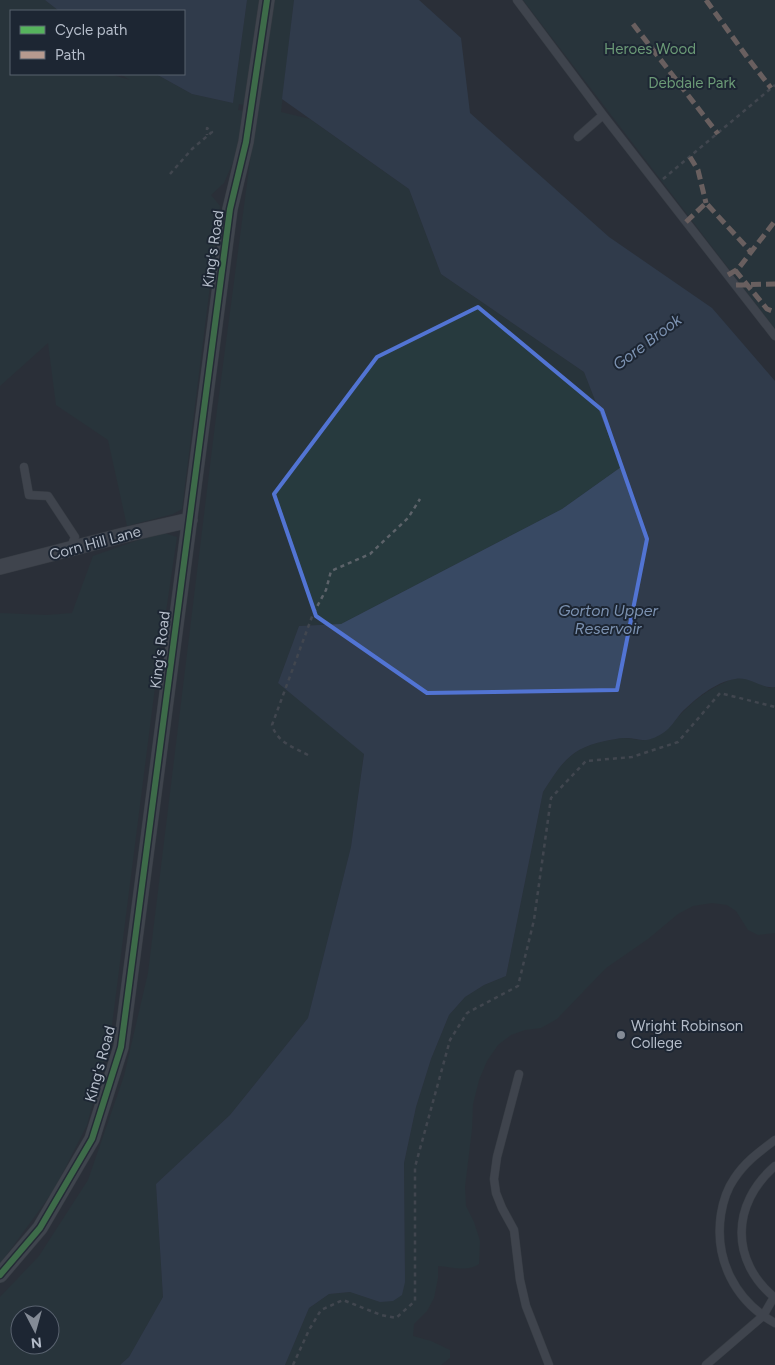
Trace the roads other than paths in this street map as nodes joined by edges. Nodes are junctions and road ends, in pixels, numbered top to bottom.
1 (267, 0) edge
2 (516, 0) edge
3 (603, 115) junction
4 (578, 137) dead end
5 (775, 336) edge
6 (24, 467) dead end
7 (190, 520) junction
8 (69, 550) junction
9 (0, 567) edge
10 (519, 1074) dead end
11 (775, 1140) edge
12 (775, 1166) edge
13 (0, 1274) edge
14 (774, 1297) edge
15 (763, 1316) junction
16 (775, 1323) edge
17 (549, 1365) edge
18 (706, 1365) edge

1 - 7 street, King's Road
2 - 3 lane
3 - 4 lane
3 - 5 lane
6 - 8 lane
7 - 8 street, Corn Hill Lane
7 - 13 street, King's Road
8 - 9 street, Corn Hill Lane
10 - 17 lane
11 - 15 lane
12 - 14 lane
14 - 15 lane
15 - 16 lane
15 - 18 lane

